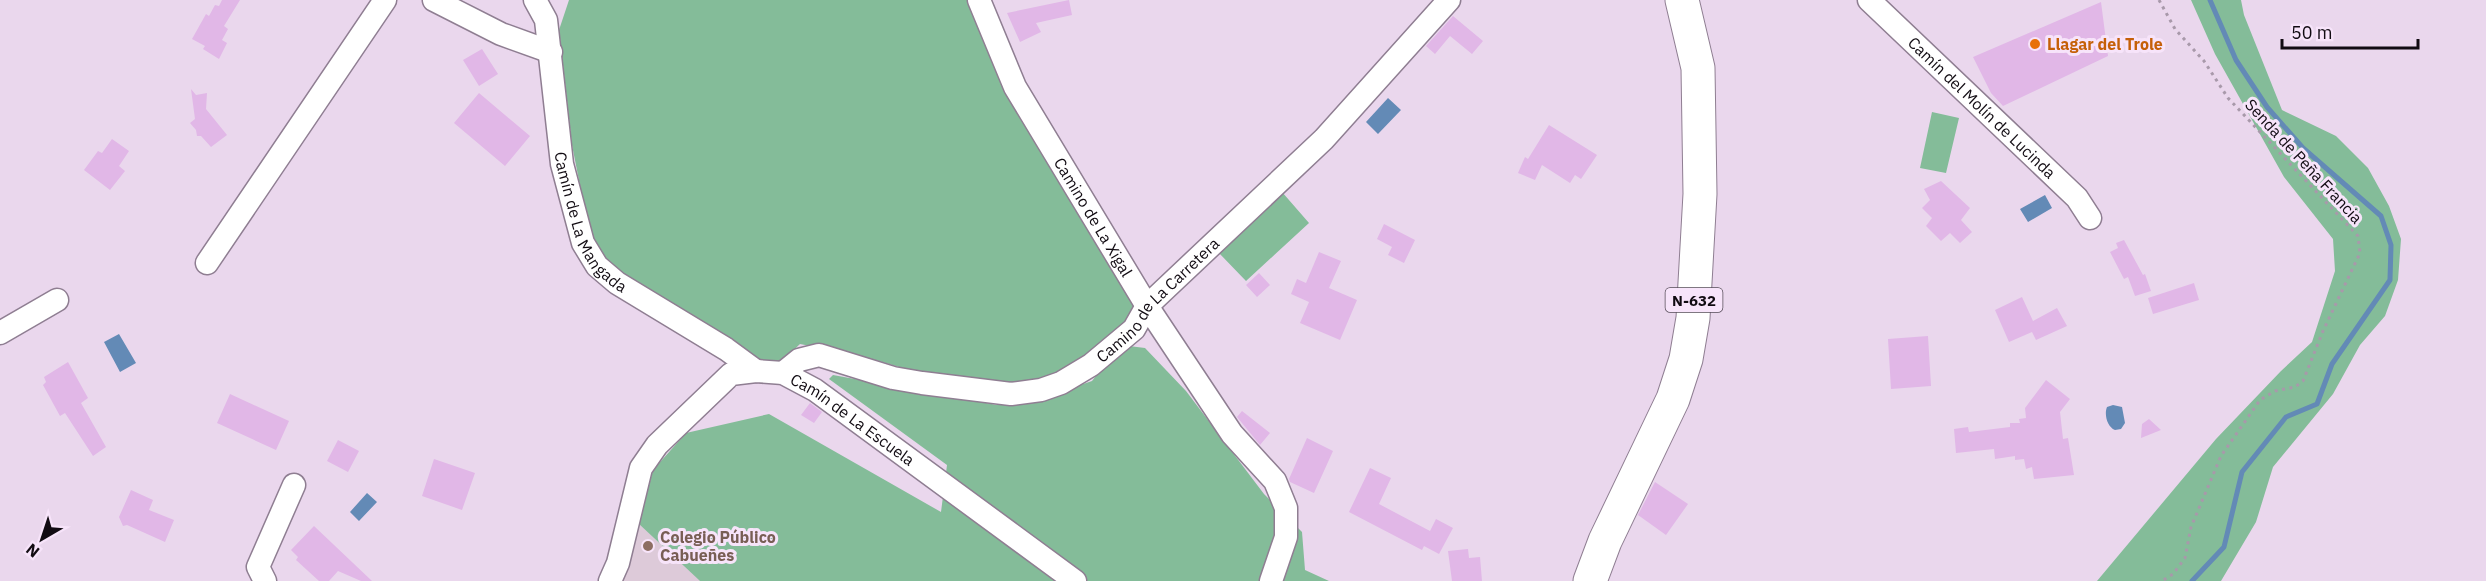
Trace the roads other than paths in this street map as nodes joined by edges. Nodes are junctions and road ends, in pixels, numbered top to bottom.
1 (385, 0) edge
2 (434, 0) edge
3 (535, 0) edge
4 (980, 0) edge
5 (1449, 0) edge
6 (1682, 0) edge
7 (1869, 0) edge
8 (551, 52) junction
9 (2090, 218) dead end
10 (207, 263) dead end
11 (57, 300) dead end
12 (1147, 306) junction
13 (0, 333) edge
14 (756, 370) junction
15 (783, 373) junction
16 (294, 484) dead end
17 (265, 581) edge
18 (610, 581) edge
19 (1076, 581) edge
20 (1271, 581) edge
21 (1590, 581) edge

1 - 10 street
2 - 8 street
3 - 8 street, Camín de La Mangada
4 - 12 street, Camino de La Xigal
5 - 12 street, Camino de La Carretera
6 - 21 highway, N-632
7 - 9 street, Camín del Molín de Lucinda
8 - 14 street, Camín de La Mangada
11 - 13 street
12 - 15 street, Camino de La Carretera
12 - 20 street, Camino de La Xigal
14 - 15 street, Camín de La Escuela
14 - 18 street, Camín de La Escuela
15 - 19 street, Camín de La Escuela
16 - 17 street

